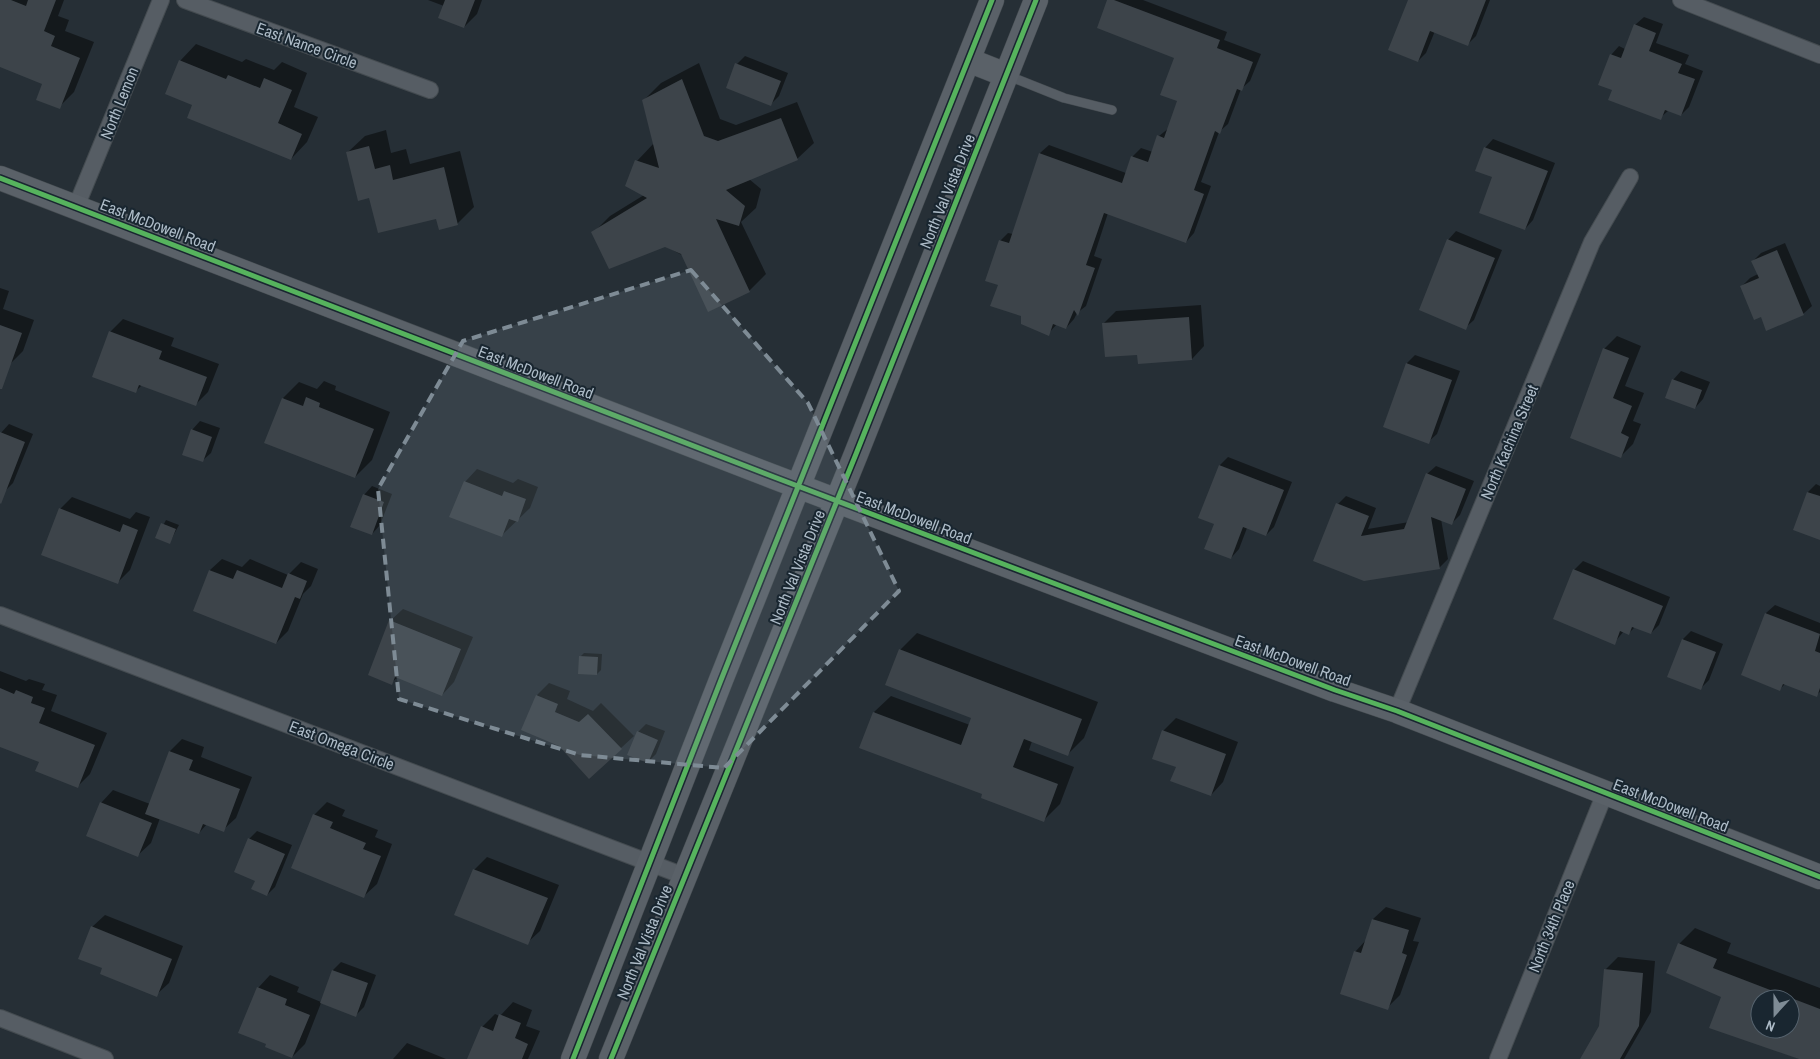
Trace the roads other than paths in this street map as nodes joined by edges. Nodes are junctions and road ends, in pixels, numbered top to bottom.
1 (161, 0) edge
2 (185, 0) edge
3 (992, 0) edge
4 (1036, 0) edge
5 (1681, 0) edge
6 (1820, 55) edge
7 (968, 60) junction
8 (1006, 74) junction
9 (430, 90) dead end
10 (1112, 110) dead end
11 (1630, 177) dead end
12 (0, 178) edge
13 (76, 207) junction
14 (798, 486) junction
15 (837, 501) junction
16 (0, 615) edge
17 (1397, 711) junction
18 (1605, 793) junction
19 (651, 863) junction
20 (684, 876) junction
21 (1820, 877) edge
22 (0, 1018) edge
23 (105, 1059) edge
24 (574, 1059) edge
25 (611, 1059) edge
26 (1498, 1059) edge

1 - 13 street, North Lemon
2 - 9 street, East Nance Circle
3 - 7 main road, North Val Vista Drive
4 - 8 main road, North Val Vista Drive
5 - 6 street
7 - 8 main road
7 - 14 main road, North Val Vista Drive
8 - 10 lane
8 - 15 main road, North Val Vista Drive
11 - 17 street, North Kachina Street
12 - 13 main road, East McDowell Road
13 - 14 main road, East McDowell Road
14 - 15 main road, East McDowell Road
14 - 19 main road, North Val Vista Drive
15 - 17 main road, East McDowell Road
15 - 20 main road, North Val Vista Drive
16 - 19 street, East Omega Circle
17 - 18 main road, East McDowell Road
18 - 21 main road, East McDowell Road
18 - 26 street, North 34th Place
19 - 20 street, East Omega Circle
19 - 24 main road, North Val Vista Drive
20 - 25 main road, North Val Vista Drive
22 - 23 street

